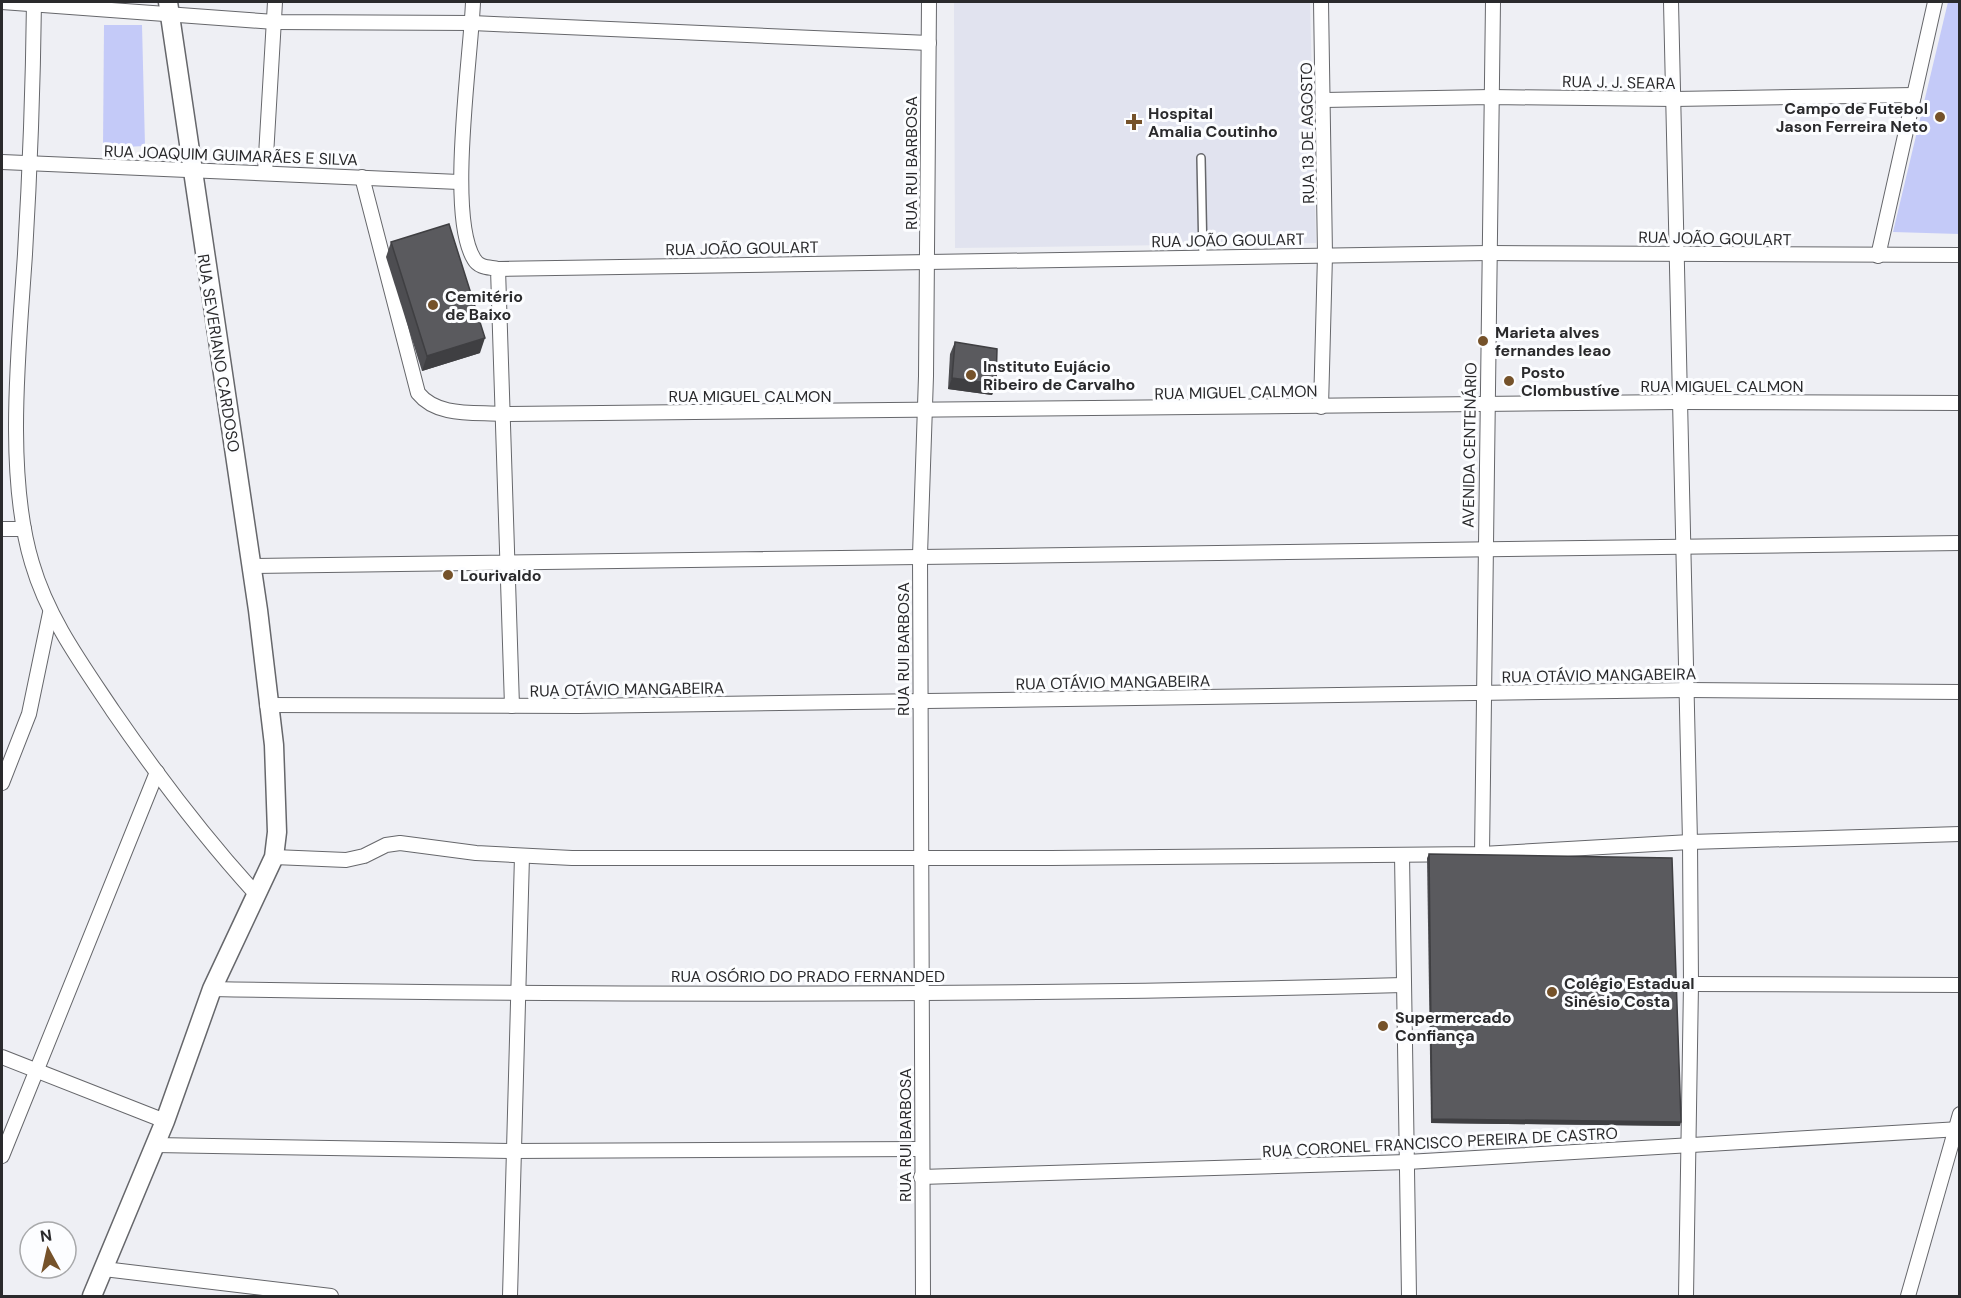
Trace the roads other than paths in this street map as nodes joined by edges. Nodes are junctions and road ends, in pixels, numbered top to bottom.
1 (2, 2) edge
2 (275, 2) edge
3 (473, 2) edge
4 (929, 2) edge
5 (1322, 2) edge
6 (1493, 2) edge
7 (1671, 2) edge
8 (1935, 2) edge
9 (34, 3) edge
10 (168, 8) edge
11 (275, 22) junction
12 (472, 23) junction
13 (929, 43) junction
14 (1914, 95) junction
15 (1491, 97) junction
16 (1674, 99) junction
17 (1324, 100) junction
18 (1201, 158) dead end
19 (2, 162) edge
20 (31, 163) junction
21 (191, 170) junction
22 (265, 173) junction
23 (362, 177) junction
24 (459, 182) junction
25 (1489, 253) junction
26 (1677, 254) junction
27 (1325, 255) junction
28 (1959, 255) edge
29 (1878, 256) junction
30 (1203, 257) junction
31 (927, 261) junction
32 (498, 269) junction
33 (1679, 402) junction
34 (1959, 403) edge
35 (1486, 405) junction
36 (1321, 407) junction
37 (925, 411) junction
38 (502, 414) junction
39 (24, 529) junction
40 (2, 530) edge
41 (1959, 543) edge
42 (1684, 546) junction
43 (1485, 550) junction
44 (920, 555) junction
45 (507, 561) junction
46 (250, 566) junction
47 (50, 613) junction
48 (1688, 690) junction
49 (1959, 692) edge
50 (1482, 693) junction
51 (919, 701) junction
52 (267, 705) junction
53 (512, 706) junction
54 (158, 772) junction
55 (2, 783) edge
56 (1959, 834) edge
57 (1690, 842) junction
58 (1482, 854) junction
59 (1402, 855) junction
60 (522, 856) junction
61 (274, 857) junction
62 (921, 858) junction
63 (256, 894) junction
64 (1691, 984) junction
65 (1959, 985) edge
66 (1403, 986) junction
67 (212, 989) junction
68 (922, 992) junction
69 (517, 994) junction
70 (2, 1057) edge
71 (38, 1073) junction
72 (1959, 1114) edge
73 (165, 1120) junction
74 (1958, 1130) edge
75 (155, 1145) junction
76 (1688, 1146) junction
77 (921, 1149) junction
78 (512, 1152) junction
79 (2, 1156) edge
80 (1407, 1162) junction
81 (921, 1178) junction
82 (104, 1269) junction
83 (92, 1296) edge
84 (331, 1296) edge
85 (510, 1296) edge
86 (923, 1296) edge
87 (1409, 1296) edge
88 (1686, 1296) edge
89 (1908, 1296) edge

1 - 9 street
2 - 11 street
3 - 12 street
4 - 13 street, RUA RUI BARBOSA
5 - 17 street, RUA 13 DE AGOSTO
6 - 15 street, AVENIDA CENTENÁRIO
7 - 16 street
8 - 14 street
9 - 10 street
9 - 20 street
10 - 11 street
10 - 21 street, RUA SEVERIANO CARDOSO
11 - 12 street
11 - 22 street
12 - 13 street
12 - 24 street
13 - 31 street, RUA RUI BARBOSA
14 - 16 street, RUA J. J. SEARA
14 - 29 street
15 - 16 street, RUA J. J. SEARA
15 - 17 street, RUA J. J. SEARA
15 - 25 street, AVENIDA CENTENÁRIO
16 - 26 street
17 - 27 street, RUA 13 DE AGOSTO
18 - 30 lane
19 - 20 street, RUA JOAQUIM GUIMARÃES E SILVA
20 - 21 street, RUA JOAQUIM GUIMARÃES E SILVA
20 - 39 street
21 - 22 street, RUA JOAQUIM GUIMARÃES E SILVA
21 - 46 street, RUA SEVERIANO CARDOSO
22 - 23 street, RUA JOAQUIM GUIMARÃES E SILVA
23 - 24 street, RUA JOAQUIM GUIMARÃES E SILVA
23 - 38 street, RUA MIGUEL CALMON
24 - 32 street
25 - 26 street, RUA JOÃO GOULART
25 - 27 street, RUA JOÃO GOULART
25 - 35 street, AVENIDA CENTENÁRIO
26 - 29 street, RUA JOÃO GOULART
26 - 33 street
27 - 30 street, RUA JOÃO GOULART
27 - 36 street, RUA 13 DE AGOSTO
28 - 29 street, RUA JOÃO GOULART
30 - 31 street, RUA JOÃO GOULART
31 - 32 street, RUA JOÃO GOULART
31 - 37 street, RUA RUI BARBOSA
32 - 38 street
33 - 34 street, RUA MIGUEL CALMON
33 - 35 street, RUA MIGUEL CALMON
33 - 42 street
35 - 36 street, RUA MIGUEL CALMON
35 - 43 street, AVENIDA CENTENÁRIO
36 - 37 street, RUA MIGUEL CALMON
37 - 38 street, RUA MIGUEL CALMON
37 - 44 street, RUA RUI BARBOSA
38 - 45 street
39 - 40 street
39 - 47 street
41 - 42 street
42 - 43 street
42 - 48 street
43 - 44 street
43 - 50 street, AVENIDA CENTENÁRIO
44 - 45 street
44 - 51 street, RUA RUI BARBOSA
45 - 46 street
45 - 53 street
46 - 52 street, RUA SEVERIANO CARDOSO
47 - 54 street
47 - 55 street
48 - 49 street, RUA OTÁVIO MANGABEIRA
48 - 50 street, RUA OTÁVIO MANGABEIRA
48 - 57 street
50 - 51 street, RUA OTÁVIO MANGABEIRA
50 - 58 street, AVENIDA CENTENÁRIO
51 - 53 street, RUA OTÁVIO MANGABEIRA
51 - 62 street, RUA RUI BARBOSA
52 - 53 street, RUA OTÁVIO MANGABEIRA
52 - 61 street, RUA SEVERIANO CARDOSO
54 - 63 street
54 - 71 street
56 - 57 street
57 - 58 street
57 - 64 street
58 - 59 street
59 - 62 street
59 - 66 street
60 - 61 street
60 - 62 street
60 - 69 street
61 - 63 street
62 - 68 street, RUA RUI BARBOSA
63 - 67 street
64 - 65 street
64 - 76 street
66 - 68 street, RUA OSÓRIO DO PRADO FERNANDED
66 - 80 street
67 - 69 street, RUA OSÓRIO DO PRADO FERNANDED
67 - 73 street
68 - 69 street, RUA OSÓRIO DO PRADO FERNANDED
68 - 77 street, RUA RUI BARBOSA
69 - 78 street
70 - 71 street
71 - 73 street
71 - 79 street
72 - 74 street
73 - 75 street
74 - 76 street, RUA CORONEL FRANCISCO PEREIRA DE CASTRO
74 - 89 street
75 - 78 street
75 - 82 street
76 - 80 street, RUA CORONEL FRANCISCO PEREIRA DE CASTRO
76 - 88 street
77 - 78 street
77 - 81 street, RUA RUI BARBOSA
78 - 85 street
80 - 81 street, RUA CORONEL FRANCISCO PEREIRA DE CASTRO
80 - 87 street
81 - 86 street, RUA RUI BARBOSA
82 - 83 street
82 - 84 street

